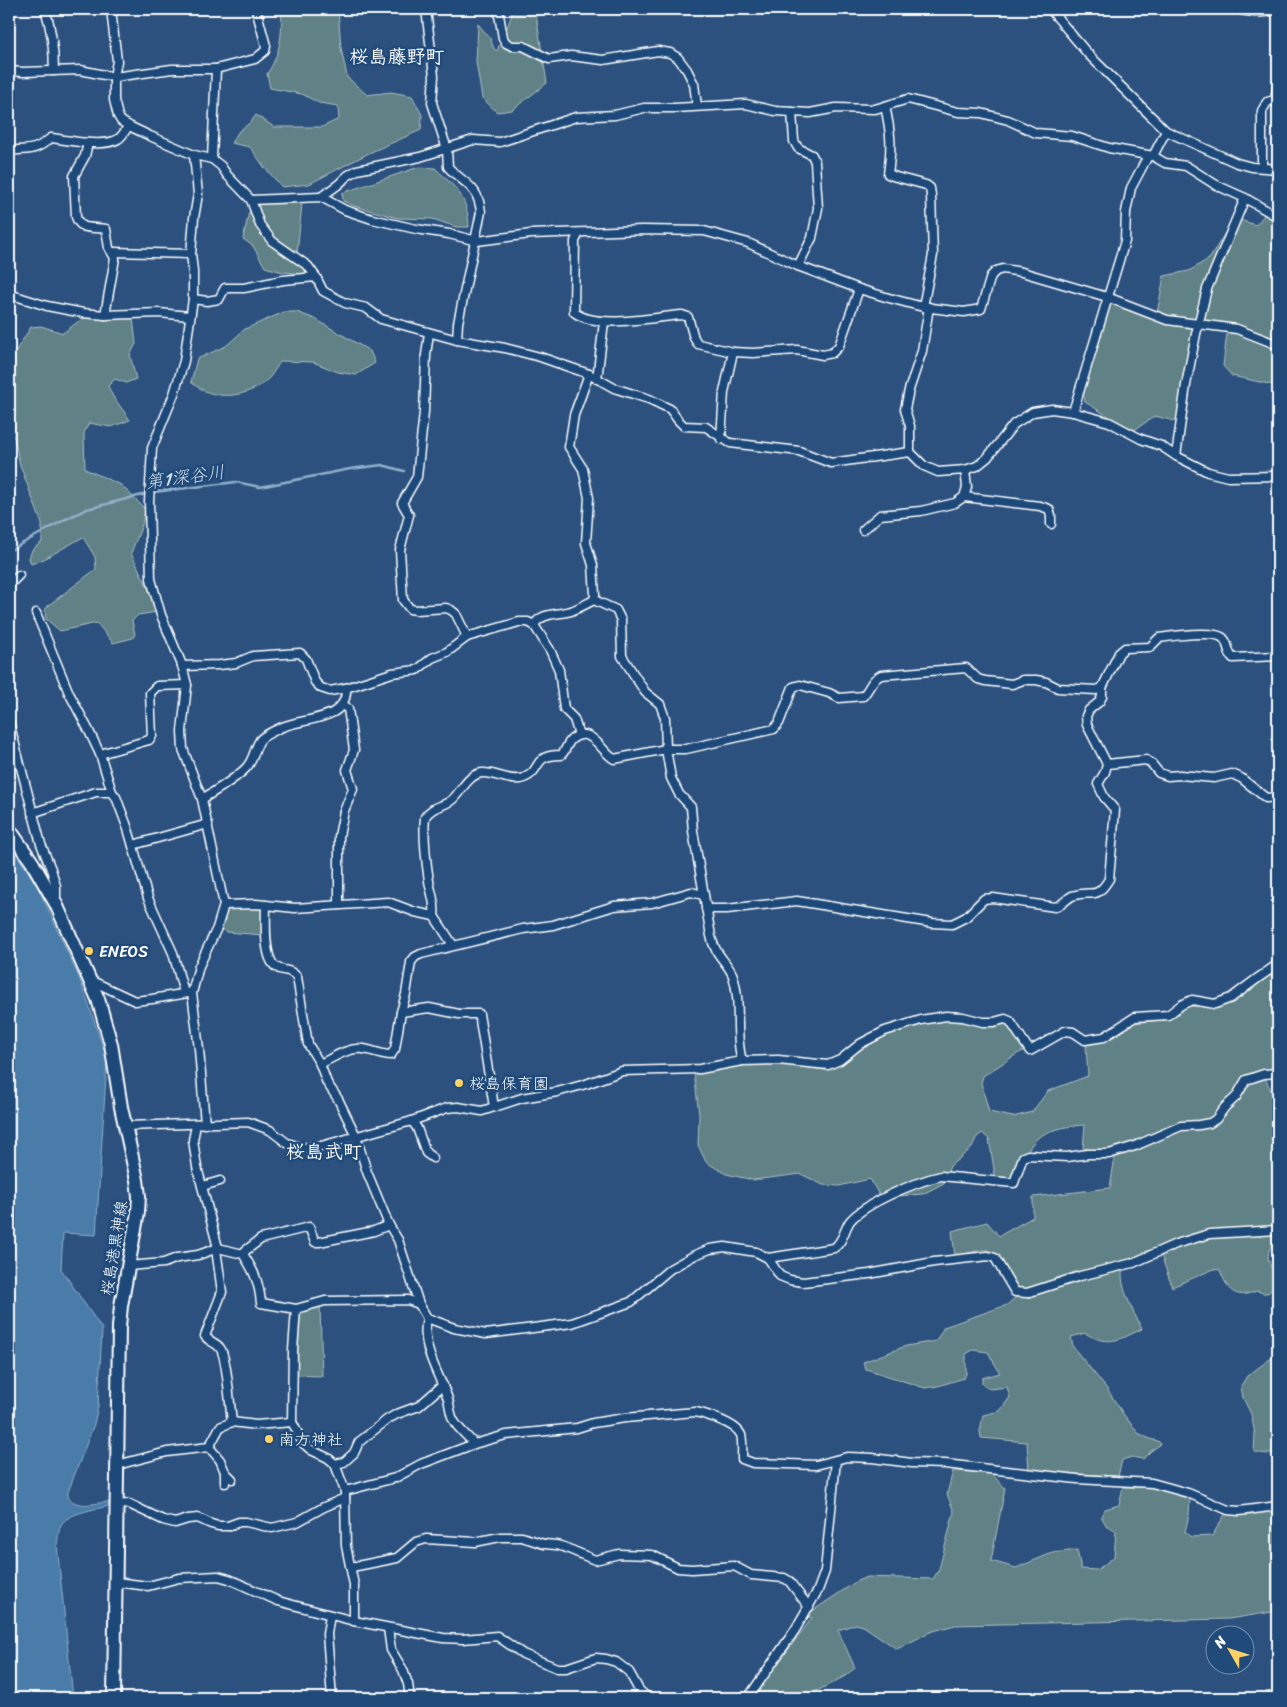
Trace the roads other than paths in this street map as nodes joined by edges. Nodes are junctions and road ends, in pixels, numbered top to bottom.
1 (46, 9) edge
2 (111, 9) edge
3 (256, 9) edge
4 (426, 9) edge
5 (498, 9) edge
6 (1050, 9) edge
7 (1236, 9) edge
8 (1278, 9) edge
9 (216, 69) junction
10 (9, 71) edge
11 (54, 71) junction
12 (114, 76) junction
13 (1278, 83) edge
14 (697, 106) junction
15 (884, 106) junction
16 (792, 112) junction
17 (129, 126) junction
18 (1166, 131) junction
19 (88, 143) junction
20 (447, 149) junction
21 (9, 151) edge
22 (194, 155) junction
23 (1151, 156) junction
24 (212, 159) junction
25 (1262, 167) junction
26 (1278, 169) edge
27 (321, 197) junction
28 (1244, 198) junction
29 (251, 200) junction
30 (1278, 217) edge
31 (579, 233) junction
32 (477, 241) junction
33 (113, 252) junction
34 (192, 254) junction
35 (798, 266) junction
36 (316, 277) junction
37 (859, 289) junction
38 (9, 294) edge
39 (1107, 297) junction
40 (193, 299) junction
41 (926, 307) junction
42 (105, 315) junction
43 (189, 316) junction
44 (604, 322) junction
45 (1198, 324) junction
46 (429, 333) junction
47 (458, 340) junction
48 (1278, 345) edge
49 (734, 352) junction
50 (589, 374) junction
51 (598, 379) junction
52 (1073, 412) junction
53 (722, 438) junction
54 (910, 452) junction
55 (1176, 456) junction
56 (965, 470) junction
57 (1278, 476) edge
58 (964, 497) junction
59 (1051, 524) dead end
60 (863, 530) dead end
61 (19, 575) dead end
62 (9, 585) edge
63 (594, 598) junction
64 (36, 613) dead end
65 (534, 625) junction
66 (467, 637) junction
67 (1278, 656) edge
68 (182, 666) junction
69 (187, 685) junction
70 (346, 688) junction
71 (1102, 688) junction
72 (343, 704) junction
73 (9, 722) edge
74 (579, 735) junction
75 (666, 749) junction
76 (100, 754) junction
77 (1106, 764) junction
78 (112, 792) junction
79 (1278, 797) edge
80 (202, 799) junction
81 (32, 812) junction
82 (208, 824) junction
83 (9, 830) edge
84 (133, 845) junction
85 (703, 895) junction
86 (56, 904) junction
87 (224, 905) junction
88 (266, 905) junction
89 (339, 905) junction
90 (706, 909) junction
91 (434, 916) junction
92 (452, 945) junction
93 (1278, 964) edge
94 (88, 979) junction
95 (188, 992) junction
96 (401, 1012) junction
97 (742, 1061) junction
98 (320, 1064) junction
99 (1278, 1072) edge
100 (494, 1107) junction
101 (412, 1120) junction
102 (205, 1124) junction
103 (196, 1125) junction
104 (126, 1126) junction
105 (356, 1136) junction
106 (433, 1158) dead end
107 (220, 1181) dead end
108 (203, 1186) junction
109 (388, 1226) junction
110 (1278, 1230) edge
111 (217, 1249) junction
112 (243, 1254) junction
113 (768, 1258) junction
114 (128, 1266) junction
115 (419, 1304) junction
116 (296, 1309) junction
117 (427, 1318) junction
118 (443, 1385) junction
119 (232, 1422) junction
120 (292, 1422) junction
121 (474, 1444) junction
122 (209, 1447) junction
123 (836, 1460) junction
124 (335, 1464) junction
125 (117, 1465) junction
126 (228, 1481) dead end
127 (345, 1495) junction
128 (116, 1505) junction
129 (1278, 1506) edge
130 (352, 1567) junction
131 (116, 1582) junction
132 (809, 1607) junction
133 (330, 1615) junction
134 (354, 1621) junction
135 (388, 1628) junction
136 (644, 1697) edge
137 (114, 1698) edge
138 (332, 1698) edge
139 (410, 1698) edge
140 (748, 1698) edge

1 - 11 street
2 - 12 street
3 - 9 street
4 - 20 street
5 - 14 street
6 - 18 street
7 - 8 street
9 - 12 street
9 - 24 street
10 - 11 street
11 - 12 street
12 - 17 street
13 - 25 street
14 - 16 street
14 - 20 street
15 - 16 street
15 - 23 street
15 - 41 street
16 - 35 street
17 - 19 street
17 - 22 street
18 - 23 street
18 - 25 street
19 - 21 street
19 - 33 street
20 - 27 street
20 - 32 street
22 - 24 street
22 - 34 street
23 - 28 street
23 - 39 street
24 - 29 street
25 - 26 street
27 - 29 street
27 - 32 street
28 - 30 street
28 - 45 street
29 - 36 street
31 - 32 street
31 - 35 street
31 - 44 street
32 - 47 street
33 - 34 street
33 - 42 street
34 - 40 street
35 - 37 street
36 - 40 street
36 - 46 street
37 - 41 street
37 - 49 street
38 - 42 street
39 - 41 street
39 - 45 street
39 - 52 street
40 - 43 street
41 - 54 street
42 - 43 street
43 - 68 street
44 - 49 street
44 - 51 street
45 - 48 street
45 - 55 street
46 - 47 street
46 - 66 street
47 - 50 street
49 - 53 street
50 - 51 street
50 - 63 street
51 - 53 street
52 - 55 street
52 - 56 street
53 - 54 street
54 - 56 street
55 - 57 street
56 - 58 street
58 - 59 street
58 - 60 street
61 - 62 street
63 - 65 street
63 - 75 street
64 - 76 street
65 - 66 street
65 - 74 street
66 - 70 street
67 - 71 street
68 - 69 street
68 - 70 street
69 - 76 street
69 - 80 street
70 - 72 street
71 - 75 street
71 - 77 street
72 - 80 street
72 - 89 street
73 - 81 street
74 - 75 street
74 - 91 street
75 - 85 street
76 - 78 street
77 - 79 street
77 - 90 street
78 - 81 street
78 - 84 street
80 - 82 street
81 - 86 street
82 - 84 street
82 - 87 street
83 - 86 main road, 桜島港黒神線
84 - 95 street
85 - 90 street
85 - 92 street
86 - 94 main road, 桜島港黒神線
87 - 88 street
87 - 95 street
88 - 89 street
88 - 98 street
89 - 91 street
90 - 97 street
91 - 92 street
92 - 96 street
93 - 97 street
94 - 95 street
94 - 104 main road, 桜島港黒神線
95 - 102 street
96 - 98 street
96 - 100 street
97 - 100 street
98 - 105 street
99 - 113 street
100 - 101 street
101 - 105 street
101 - 106 street
102 - 103 street
102 - 105 street
103 - 104 street
103 - 108 street
104 - 114 main road, 桜島港黒神線
105 - 109 street
107 - 108 street
108 - 111 street
109 - 112 street
109 - 115 street
110 - 113 street
111 - 112 street
111 - 114 street
111 - 119 street
112 - 116 street
113 - 117 street
114 - 125 main road, 桜島港黒神線
115 - 116 street
115 - 117 street
116 - 120 street
117 - 118 street
118 - 121 street
118 - 124 street
119 - 120 street
119 - 122 street
120 - 124 street
121 - 123 street
121 - 127 street
122 - 125 street
122 - 126 street
123 - 129 street
123 - 132 street
124 - 127 street
125 - 128 main road, 桜島港黒神線
127 - 128 street
127 - 130 street
128 - 131 main road, 桜島港黒神線
130 - 132 street
130 - 134 street
131 - 133 street
131 - 137 main road, 桜島港黒神線
132 - 140 street
133 - 134 street
133 - 138 street
134 - 135 street
135 - 136 street
135 - 139 street

